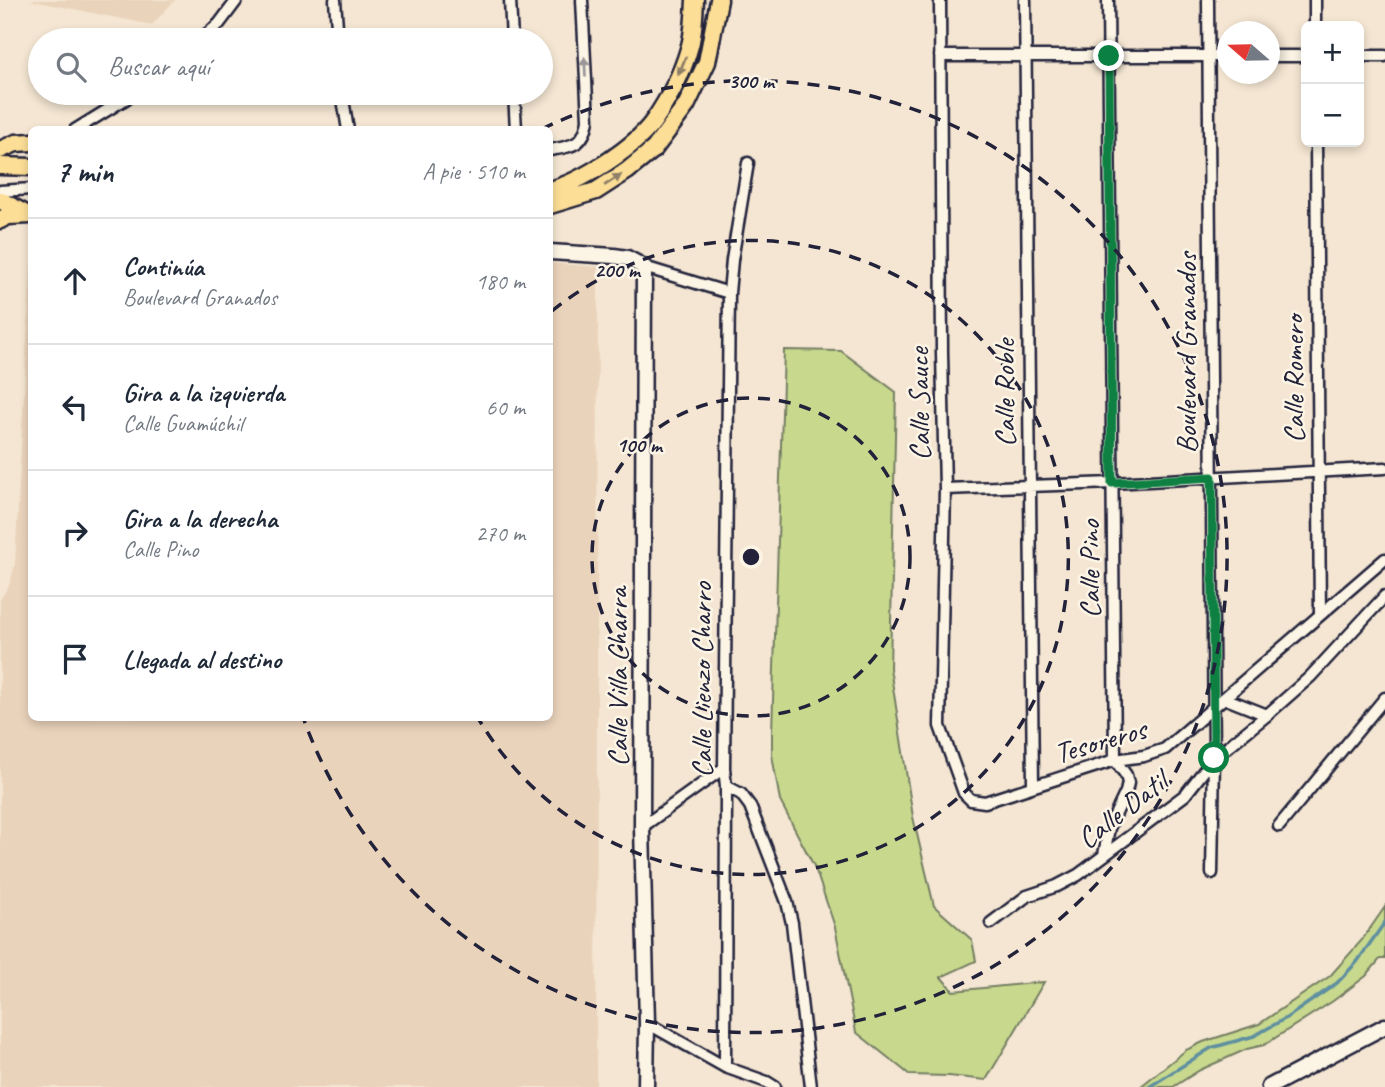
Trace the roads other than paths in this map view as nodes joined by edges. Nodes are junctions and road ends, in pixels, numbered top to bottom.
1 (237, 0) edge
2 (335, 0) edge
3 (510, 0) edge
4 (582, 0) edge
5 (695, 0) edge
6 (719, 0) edge
7 (940, 0) edge
8 (1025, 0) edge
9 (1108, 0) edge
10 (1208, 0) edge
11 (1314, 0) edge
12 (1315, 21) edge
13 (214, 28) edge
14 (337, 28) edge
15 (511, 28) edge
16 (940, 56) junction
17 (1026, 56) junction
18 (1109, 56) junction
19 (1208, 56) junction
20 (1217, 56) edge
21 (1280, 56) edge
22 (1301, 56) edge
23 (1364, 56) edge
24 (1385, 56) edge
25 (116, 105) edge
26 (344, 105) edge
27 (515, 105) edge
28 (81, 126) edge
29 (347, 126) edge
30 (516, 126) edge
31 (28, 136) edge
32 (28, 142) edge
33 (0, 143) edge
34 (1316, 147) edge
35 (553, 149) edge
36 (28, 154) edge
37 (2, 158) edge
38 (748, 163) dead end
39 (28, 166) edge
40 (28, 189) edge
41 (553, 189) edge
42 (0, 191) edge
43 (0, 200) edge
44 (553, 204) edge
45 (28, 214) edge
46 (28, 214) edge
47 (0, 220) edge
48 (553, 251) edge
49 (644, 267) junction
50 (729, 293) junction
51 (1385, 468) edge
52 (1319, 472) junction
53 (1212, 477) junction
54 (1112, 483) junction
55 (1030, 486) junction
56 (945, 489) junction
57 (1385, 559) edge
58 (1385, 596) edge
59 (1320, 615) junction
60 (1224, 698) junction
61 (1385, 698) edge
62 (1213, 707) junction
63 (1267, 715) junction
64 (1214, 758) junction
65 (1115, 760) junction
66 (724, 768) junction
67 (726, 786) junction
68 (1033, 786) junction
69 (971, 800) joint
70 (1279, 826) dead end
71 (642, 827) junction
72 (1104, 855) junction
73 (1212, 873) dead end
74 (991, 923) dead end
75 (647, 1023) junction
76 (1385, 1026) edge
77 (724, 1067) junction
78 (770, 1085) edge
79 (646, 1087) edge
80 (811, 1087) edge
81 (1269, 1087) edge

1 - 13 street
2 - 14 street
3 - 15 street
35 -> 4 street
5 -> 41 main road
44 -> 6 main road
7 - 16 street, Calle Sauce
8 - 17 street, Calle Roble
9 - 18 street, Calle Pino
10 - 19 street, Boulevard Granados
11 - 12 street
16 - 17 street
16 - 56 street, Calle Sauce
17 - 18 street
17 - 55 street, Calle Roble
18 - 19 street
18 - 54 street, Calle Pino
19 - 20 street
19 - 53 street, Boulevard Granados
21 - 22 street
23 - 24 street
25 - 28 street
26 - 29 street
27 - 30 street
31 - 33 main road
32 - 37 main road
34 - 52 street, Calle Romero
36 - 37 main road
37 - 39 main road
38 - 50 street, Calle Lienzo Charro
40 - 42 street
43 - 45 main road
46 - 47 main road
48 - 49 street
49 - 50 street
49 - 71 street, Calle Villa Charra
50 - 66 street, Calle Lienzo Charro
51 - 52 street
52 - 53 street
52 - 59 street, Calle Romero
53 - 54 street
53 - 62 street, Boulevard Granados
54 - 55 street
54 - 65 street, Calle Pino
55 - 56 street
55 - 68 street, Calle Roble
56 - 69 street, Calle Sauce
57 - 59 street, Tesoreros
58 - 63 street, Calle Datil
59 - 60 street, Tesoreros
60 - 62 street, Tesoreros
60 - 63 street
61 - 70 street
62 - 64 street, Boulevard Granados
62 - 65 street, Tesoreros
63 - 64 street, Calle Datil
64 - 72 street, Calle Datil
64 - 73 street, Boulevard Granados
65 - 68 street, Tesoreros
65 - 72 street, Calle Pino
66 - 67 street, Calle Lienzo Charro
66 - 71 street
67 - 77 street, Calle Lienzo Charro
67 - 80 street
68 - 69 street, Tesoreros
71 - 75 street, Calle Villa Charra
72 - 74 street, Calle Datil
75 - 77 street
75 - 79 street, Calle Villa Charra
76 - 81 street
77 - 78 street

